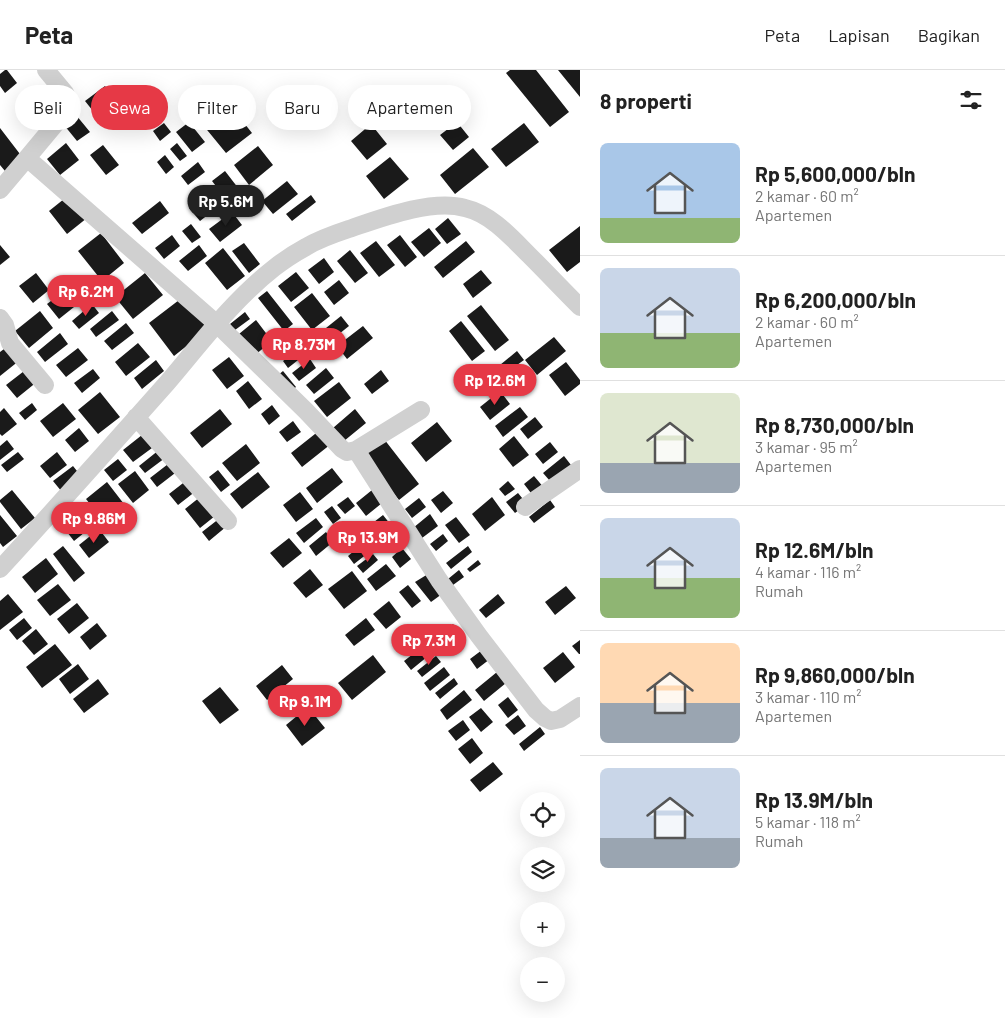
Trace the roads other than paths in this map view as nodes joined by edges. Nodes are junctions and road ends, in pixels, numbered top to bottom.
1 (46, 70) edge
2 (27, 158) junction
3 (0, 190) edge
4 (580, 307) edge
5 (0, 318) edge
6 (217, 324) junction
7 (45, 385) dead end
8 (421, 410) dead end
9 (136, 417) junction
10 (356, 450) junction
11 (580, 469) edge
12 (525, 507) dead end
13 (228, 521) dead end
14 (1, 565) edge
15 (580, 706) edge

1 - 2 street
2 - 3 street
2 - 6 street
4 - 6 street
5 - 7 street
6 - 9 street
6 - 10 street
8 - 10 street
9 - 13 street
9 - 14 street
10 - 15 street
11 - 12 street

